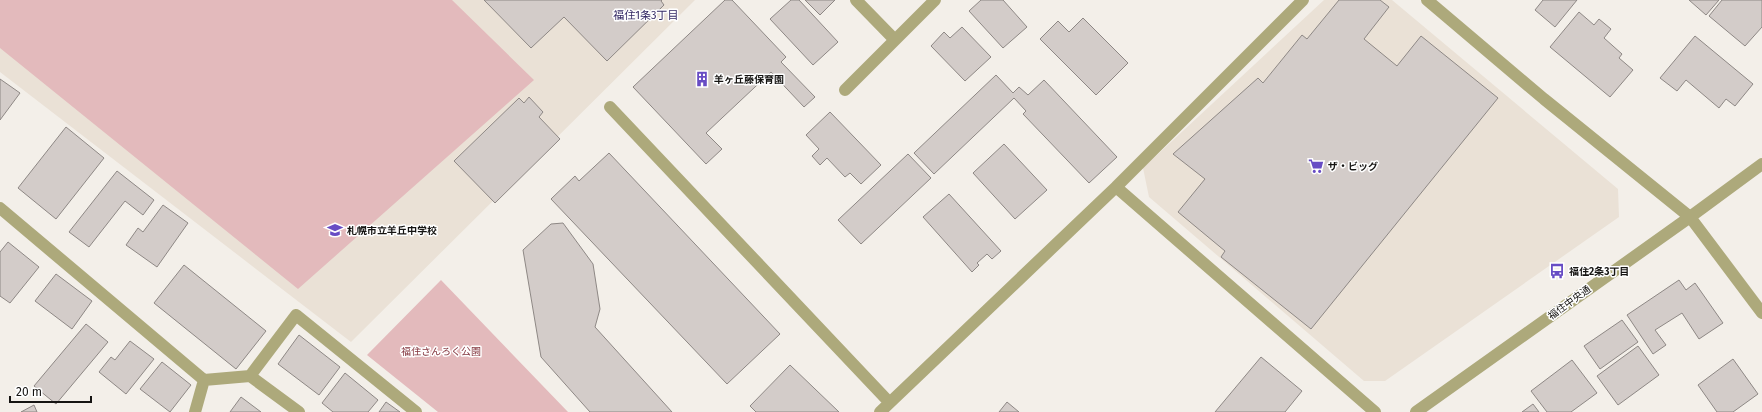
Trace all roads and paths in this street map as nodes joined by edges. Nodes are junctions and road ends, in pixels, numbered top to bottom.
1 (856, 0) edge
2 (935, 0) edge
3 (1303, 0) edge
4 (1427, 0) edge
5 (894, 40) junction
6 (845, 90) dead end
7 (610, 107) dead end
8 (1762, 164) edge
9 (1116, 187) junction
10 (0, 208) edge
11 (1690, 217) junction
12 (1762, 313) edge
13 (250, 376) junction
14 (204, 380) junction
15 (889, 402) junction
16 (195, 412) edge
17 (299, 412) edge
18 (416, 412) edge
19 (880, 412) edge
20 (1375, 412) edge
21 (1416, 412) edge

1 - 5 street
2 - 5 street
3 - 9 street
4 - 11 street
5 - 6 street
7 - 15 street
8 - 11 street, 福住中央通
9 - 15 street
9 - 20 street
10 - 14 street
11 - 12 street
11 - 21 street, 福住中央通
13 - 14 street
13 - 17 street
13 - 18 street
14 - 16 street
15 - 19 street

